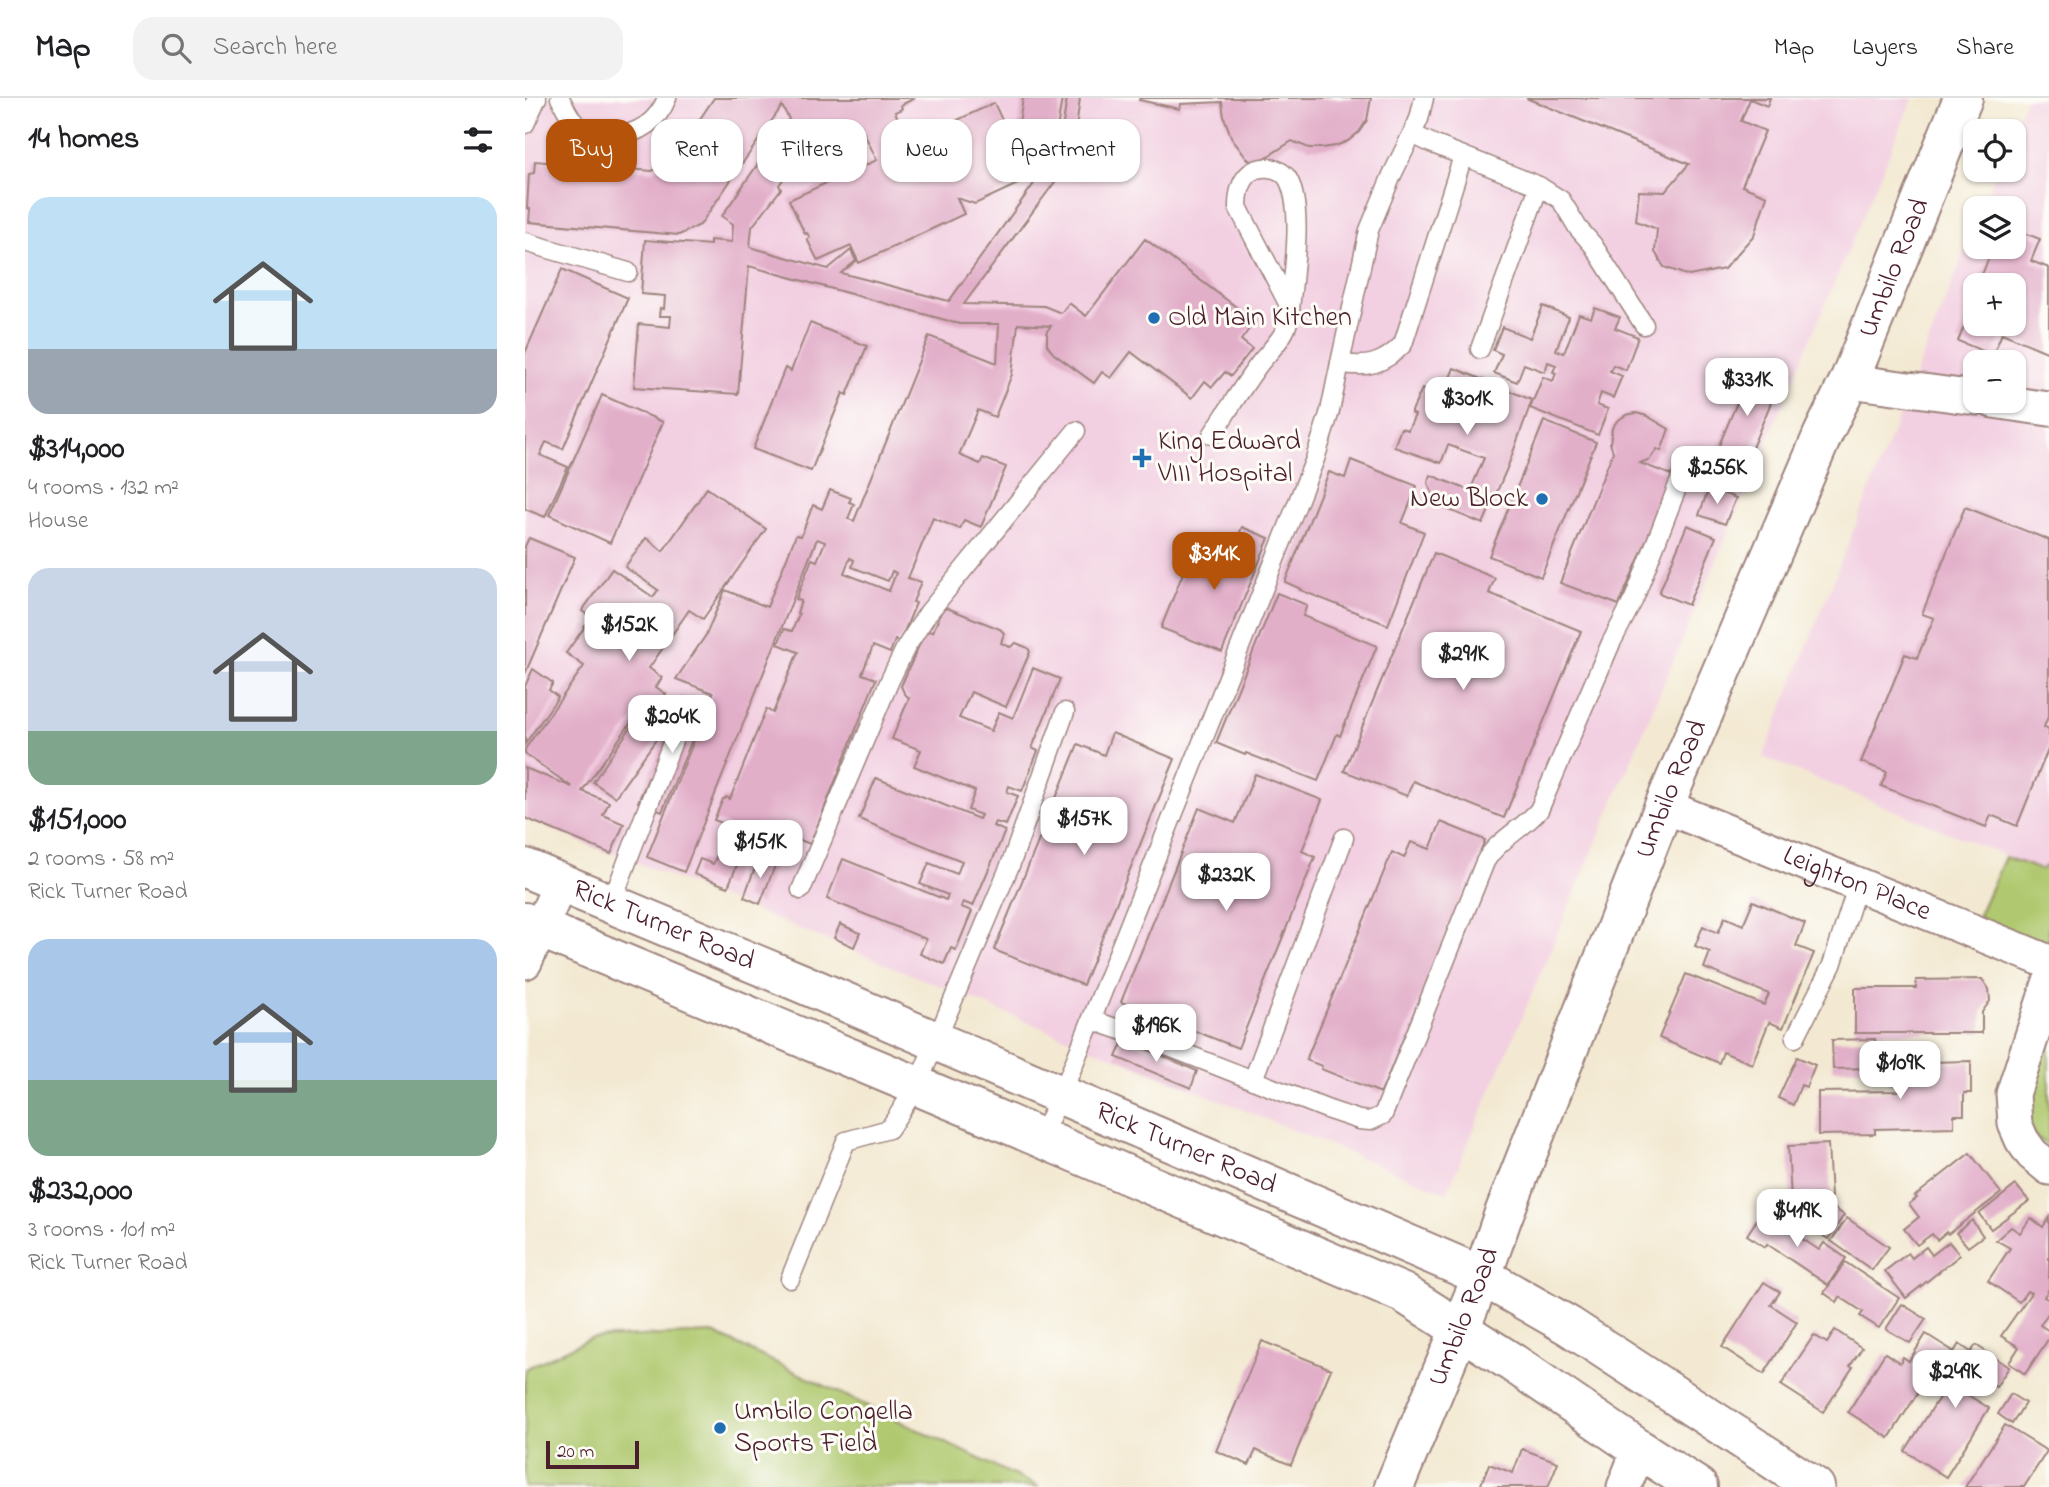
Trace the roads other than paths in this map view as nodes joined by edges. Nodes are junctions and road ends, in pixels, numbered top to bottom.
1 (537, 98) edge
2 (560, 98) edge
3 (667, 98) edge
4 (1425, 98) edge
5 (1963, 98) edge
6 (525, 124) edge
7 (1412, 134) junction
8 (1463, 156) junction
9 (1539, 186) junction
10 (525, 242) edge
11 (628, 272) dead end
12 (1290, 307) junction
13 (1644, 325) dead end
14 (1480, 349) dead end
15 (1340, 363) junction
16 (1849, 381) junction
17 (1963, 396) edge
18 (2026, 406) edge
19 (2049, 409) edge
20 (1076, 431) dead end
21 (1212, 435) dead end
22 (1687, 462) dead end
23 (685, 709) dead end
24 (1066, 712) dead end
25 (1664, 806) junction
26 (1344, 838) dead end
27 (525, 869) edge
28 (560, 884) junction
29 (1858, 884) junction
30 (801, 890) dead end
31 (611, 904) junction
32 (530, 937) edge
33 (2049, 962) edge
34 (2049, 984) edge
35 (1092, 1020) junction
36 (1795, 1038) dead end
37 (936, 1042) junction
38 (1253, 1080) junction
39 (917, 1086) junction
40 (1061, 1096) junction
41 (1040, 1138) junction
42 (2049, 1168) edge
43 (1482, 1276) junction
44 (790, 1279) dead end
45 (1459, 1329) junction
46 (1639, 1449) junction
47 (1394, 1487) edge
48 (1624, 1487) edge
49 (1698, 1487) edge
50 (1815, 1487) edge

1 - 6 lane
2 - 3 lane
4 - 7 lane
5 - 16 main road, Umbilo Road
7 - 8 lane
7 - 15 lane
8 - 9 lane
8 - 15 lane
9 - 13 lane
9 - 14 lane
10 - 11 lane
12 - 12 lane
12 - 21 lane
15 - 35 lane
16 - 17 street
16 - 25 main road, Umbilo Road
18 - 19 street
20 - 30 lane
22 - 38 lane
23 - 31 lane
24 - 37 lane
25 - 29 street, Leighton Place
25 - 43 main road, Umbilo Road
26 - 38 lane
27 - 28 main road, Rick Turner Road
28 - 31 main road, Rick Turner Road
28 - 32 street
29 - 33 street, Leighton Place
29 - 36 lane
31 - 37 main road, Rick Turner Road
32 - 39 main road, Rick Turner Road
34 - 42 street
35 - 38 lane
35 - 40 lane
37 - 39 lane
37 - 40 main road, Rick Turner Road
39 - 41 main road, Rick Turner Road
39 - 44 lane
40 - 41 lane
40 - 43 main road, Rick Turner Road
41 - 45 main road, Rick Turner Road
43 - 45 main road, Umbilo Road
43 - 50 main road, Rick Turner Road
45 - 46 main road, Rick Turner Road
45 - 47 main road, Umbilo Road
46 - 48 street
46 - 49 main road, Rick Turner Road

